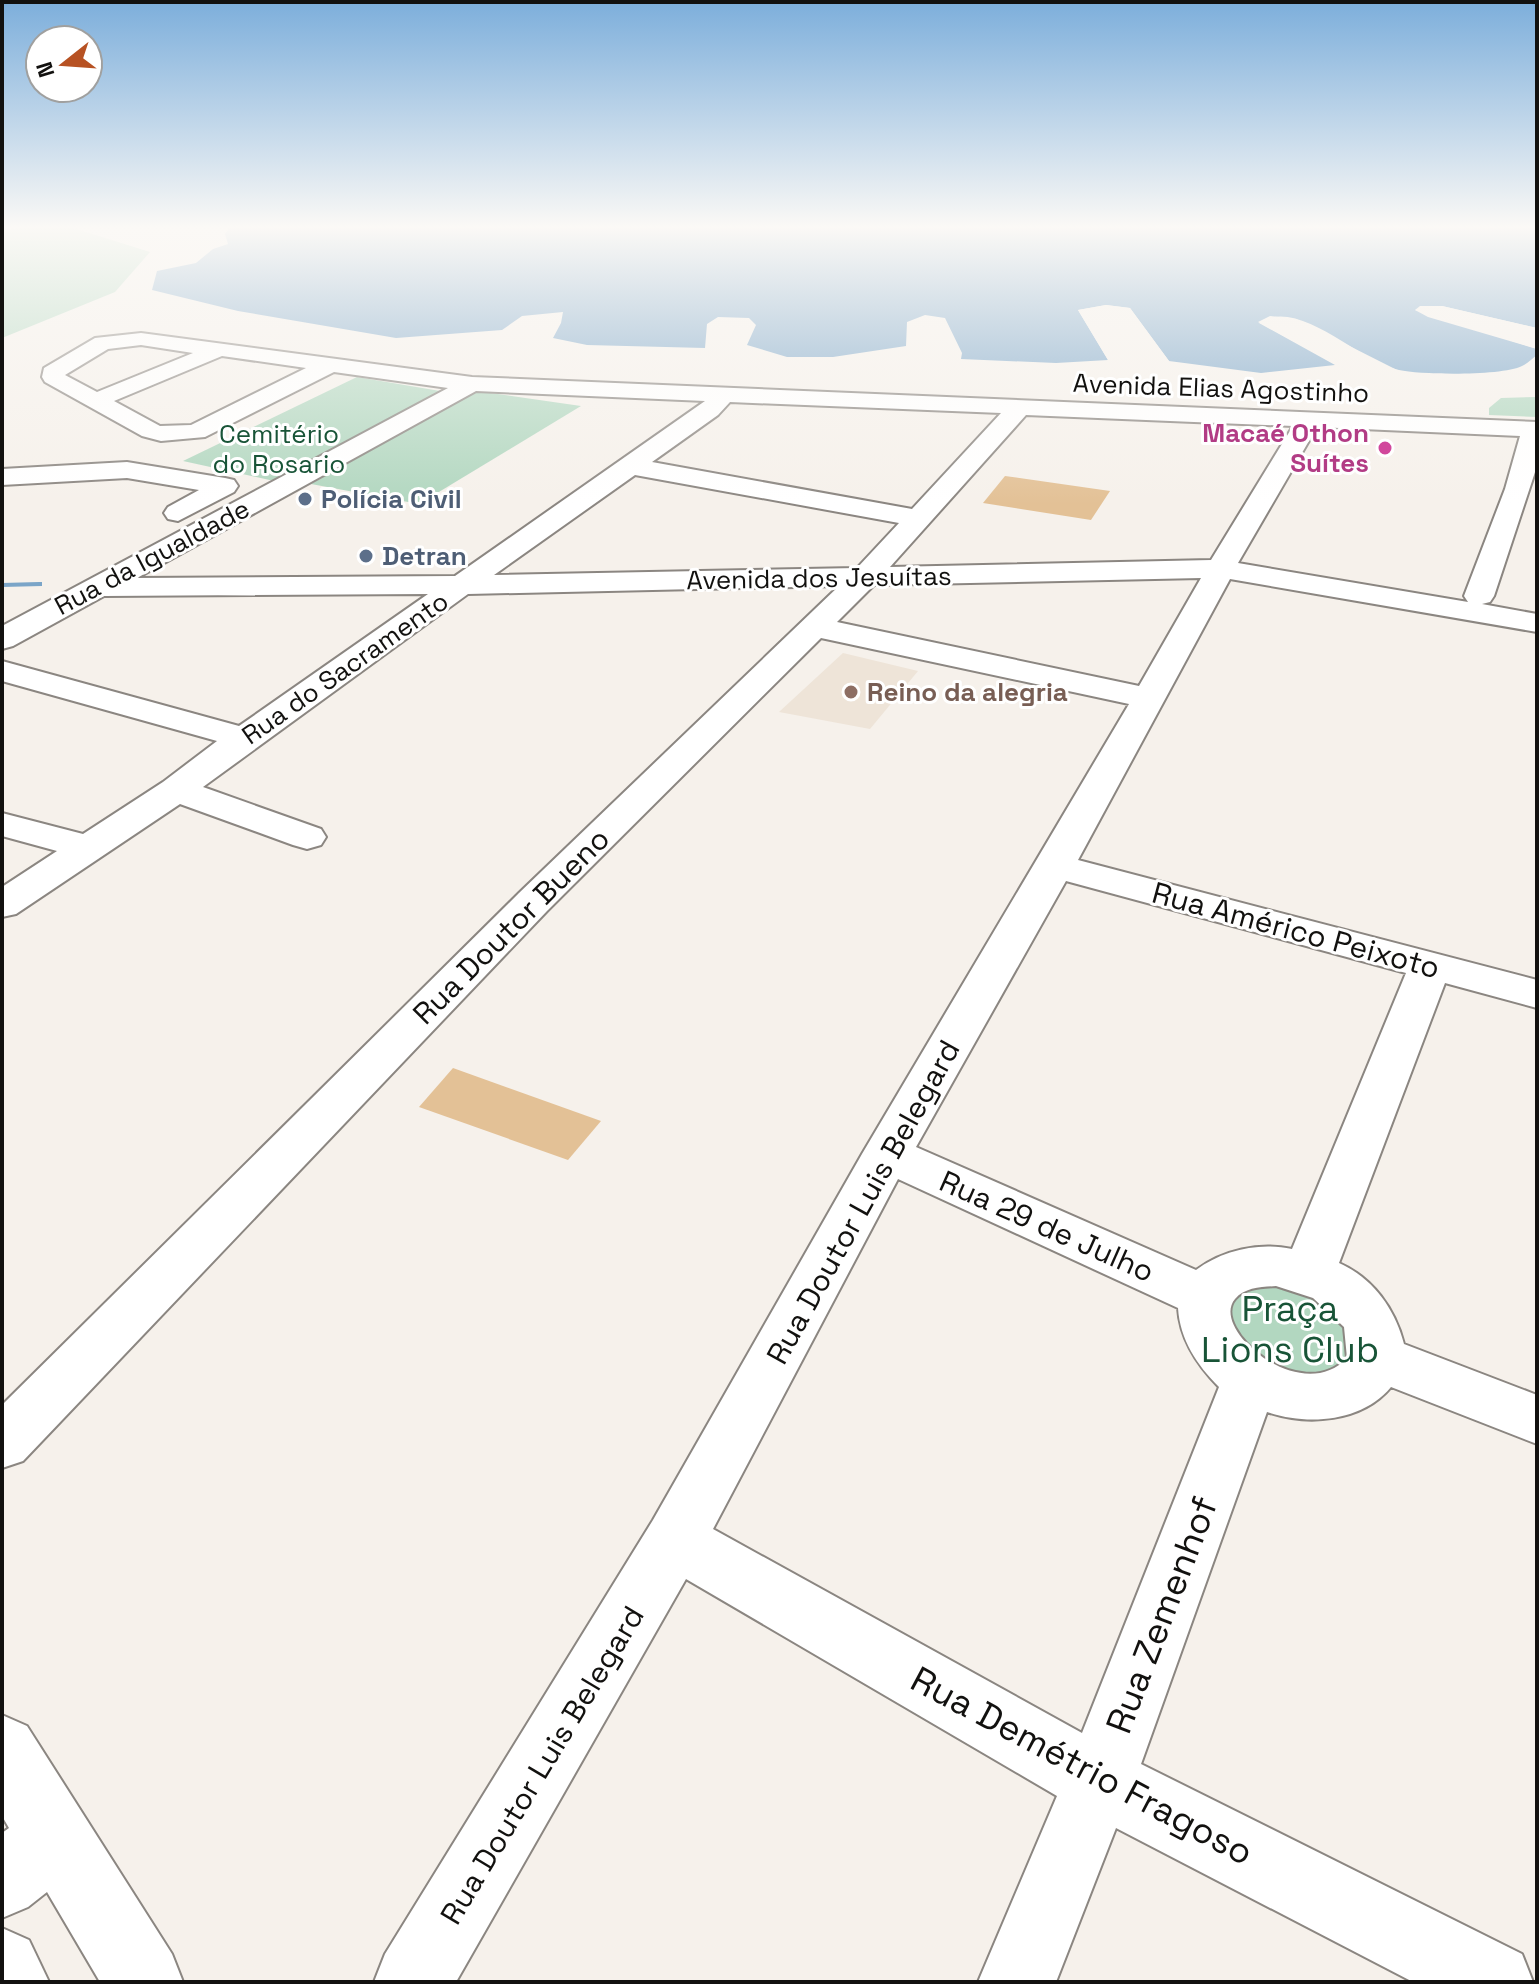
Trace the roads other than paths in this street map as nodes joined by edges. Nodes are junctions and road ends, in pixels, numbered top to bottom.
1 (216, 351) junction
2 (288, 360) junction
3 (328, 366) junction
4 (248, 377) dead end
5 (472, 384) junction
6 (722, 397) junction
7 (97, 400) junction
8 (1019, 408) junction
9 (166, 412) dead end
10 (1309, 420) junction
11 (138, 424) junction
12 (1536, 429) edge
13 (630, 466) junction
14 (2, 477) edge
15 (1528, 491) edge
16 (919, 518) junction
17 (1226, 560) junction
18 (871, 571) junction
19 (472, 577) junction
20 (107, 581) junction
21 (1479, 596) junction
22 (1537, 606) edge
23 (2, 609) edge
24 (1537, 623) edge
25 (816, 627) junction
26 (2, 639) edge
27 (2, 671) edge
28 (1150, 698) junction
29 (244, 738) junction
30 (176, 790) junction
31 (2, 824) edge
32 (307, 837) dead end
33 (86, 847) junction
34 (1055, 866) junction
35 (2, 905) edge
36 (1430, 967) junction
37 (1537, 994) edge
38 (887, 1154) junction
39 (1309, 1273) junction
40 (1207, 1298) junction
41 (1377, 1357) junction
42 (1250, 1380) junction
43 (1537, 1420) edge
44 (2, 1443) edge
45 (675, 1540) junction
46 (2, 1750) edge
47 (1099, 1781) junction
48 (29, 1859) edge
49 (2, 1967) edge
50 (10, 1982) edge
51 (144, 1982) edge
52 (413, 1982) edge
53 (1017, 1982) edge
54 (1494, 1982) edge

1 - 2 street, Avenida Elias Agostinho
1 - 7 street
1 - 7 street, Avenida Elias Agostinho
2 - 3 street, Avenida Elias Agostinho
2 - 4 street
3 - 5 street, Avenida Elias Agostinho
3 - 11 street
5 - 6 street, Avenida Elias Agostinho
5 - 20 street, Rua da Igualdade
6 - 8 street, Avenida Elias Agostinho
6 - 13 street, Rua do Sacramento
7 - 11 street
8 - 10 street, Avenida Elias Agostinho
8 - 16 street, Rua Doutor Bueno
9 - 11 street
10 - 12 street, Avenida Elias Agostinho
10 - 17 street, Rua Doutor Luis Belegard
12 - 15 street
13 - 16 street
13 - 19 street, Rua do Sacramento
14 - 23 street
15 - 21 street
16 - 18 street, Rua Doutor Bueno
17 - 18 street, Avenida dos Jesuítas
17 - 21 street, Avenida dos Jesuítas
17 - 24 street, Avenida dos Jesuítas
17 - 28 street, Rua Doutor Luis Belegard
18 - 19 street, Avenida dos Jesuítas
18 - 25 street, Rua Doutor Bueno
19 - 20 street, Avenida dos Jesuítas
19 - 29 street, Rua do Sacramento
20 - 26 street, Rua da Igualdade
21 - 22 street, Avenida dos Jesuítas
25 - 28 street
25 - 44 street, Rua Doutor Bueno
27 - 29 street
28 - 34 street, Rua Doutor Luis Belegard
29 - 30 street, Rua do Sacramento
30 - 32 street
30 - 33 street, Rua do Sacramento
31 - 33 street
33 - 35 street, Rua do Sacramento
34 - 36 street, Rua Américo Peixoto
34 - 38 street, Rua Doutor Luis Belegard
36 - 37 street, Rua Américo Peixoto
36 - 39 street
38 - 40 street, Rua 29 de Julho
38 - 45 street, Rua Doutor Luis Belegard
39 - 40 street
39 - 41 street
40 - 42 street
41 - 42 street
41 - 43 street
42 - 47 street, Rua Zemenhof
45 - 47 street, Rua Demétrio Fragoso
45 - 52 street, Rua Doutor Luis Belegard
46 - 48 street
47 - 53 street, Rua Zemenhof
47 - 54 street, Rua Demétrio Fragoso
48 - 51 street
49 - 50 street

